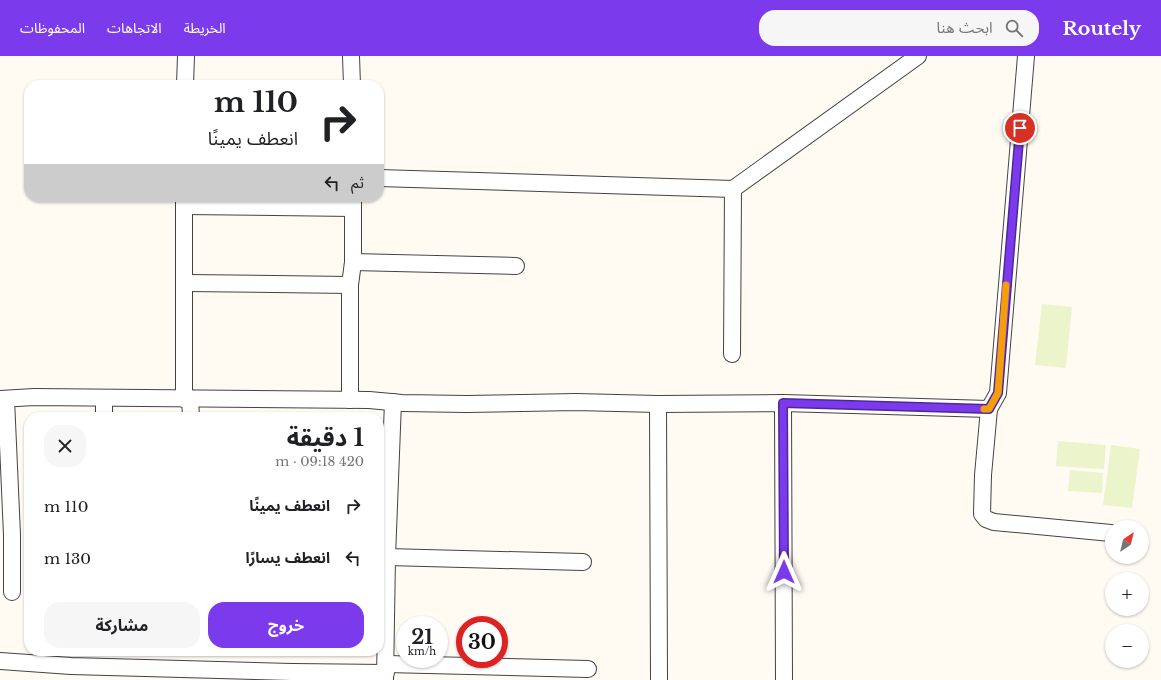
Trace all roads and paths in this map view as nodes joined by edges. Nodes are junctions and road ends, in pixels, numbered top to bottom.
1 (186, 56) edge
2 (351, 56) edge
3 (918, 56) edge
4 (1026, 56) edge
5 (185, 80) edge
6 (352, 80) edge
7 (384, 178) edge
8 (733, 189) junction
9 (184, 202) edge
10 (353, 203) edge
11 (353, 262) junction
12 (516, 266) dead end
13 (185, 284) junction
14 (350, 285) junction
15 (732, 354) dead end
16 (104, 398) junction
17 (3, 399) edge
18 (187, 399) junction
19 (350, 400) junction
20 (393, 402) junction
21 (783, 403) junction
22 (658, 404) junction
23 (989, 409) junction
24 (104, 412) edge
25 (190, 412) edge
26 (1105, 532) edge
27 (388, 557) junction
28 (583, 562) dead end
29 (12, 592) dead end
30 (0, 661) edge
31 (588, 669) dead end
32 (57, 672) edge
33 (386, 672) edge
34 (135, 674) edge
35 (211, 675) edge
36 (292, 676) edge
37 (659, 680) edge
38 (784, 680) edge

1 - 5 street
2 - 6 street
3 - 8 street
4 - 23 street
7 - 8 street
8 - 15 street
9 - 10 street
9 - 13 street
10 - 11 street
11 - 12 street
11 - 14 street
13 - 14 street
13 - 18 street
14 - 19 street
16 - 17 street
16 - 18 street
16 - 24 street
17 - 29 street
18 - 19 street
18 - 25 street
19 - 20 street
20 - 22 street
20 - 27 street
21 - 22 street
21 - 23 street
21 - 38 street
22 - 37 street
23 - 26 street
27 - 28 street
27 - 33 street
30 - 32 street
31 - 33 street
32 - 34 street
33 - 36 street
34 - 35 street
35 - 36 street

